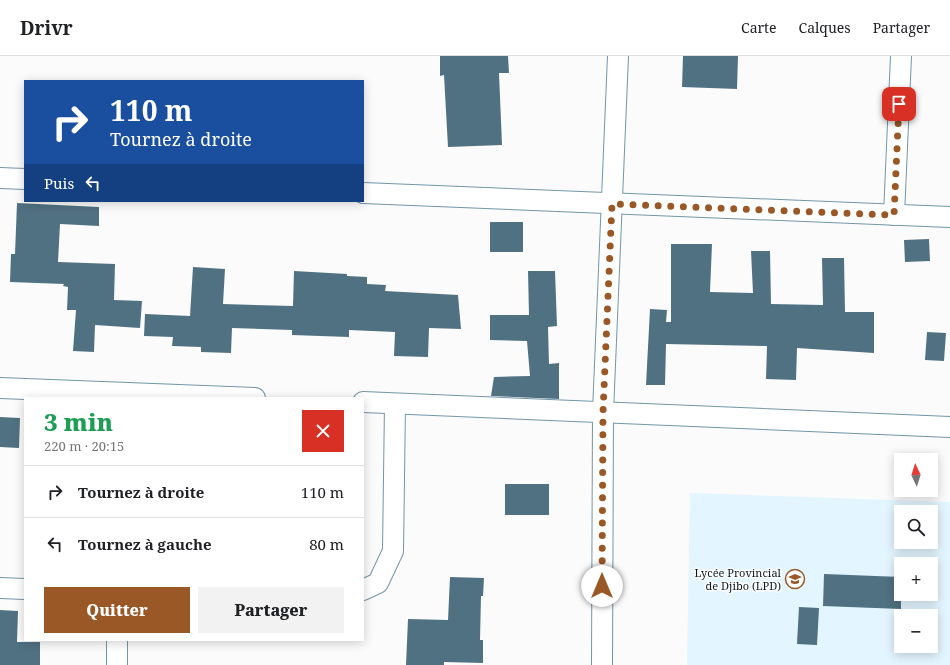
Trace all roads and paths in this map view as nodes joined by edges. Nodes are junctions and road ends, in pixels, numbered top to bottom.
1 (618, 56) edge
2 (901, 56) edge
3 (0, 178) edge
4 (24, 180) edge
5 (364, 193) edge
6 (612, 204) junction
7 (894, 215) junction
8 (950, 217) edge
9 (0, 388) edge
10 (230, 397) edge
11 (364, 402) edge
12 (395, 404) junction
13 (603, 412) junction
14 (950, 427) edge
15 (0, 588) edge
16 (24, 589) edge
17 (364, 590) edge
18 (117, 641) edge
19 (117, 665) edge
20 (602, 665) edge

1 - 6 street
2 - 7 street
3 - 4 street
5 - 6 street
6 - 7 street
6 - 13 street
7 - 8 street
9 - 10 street
11 - 12 street
12 - 13 street
12 - 17 street
13 - 14 street
13 - 20 street
15 - 16 street
18 - 19 street

